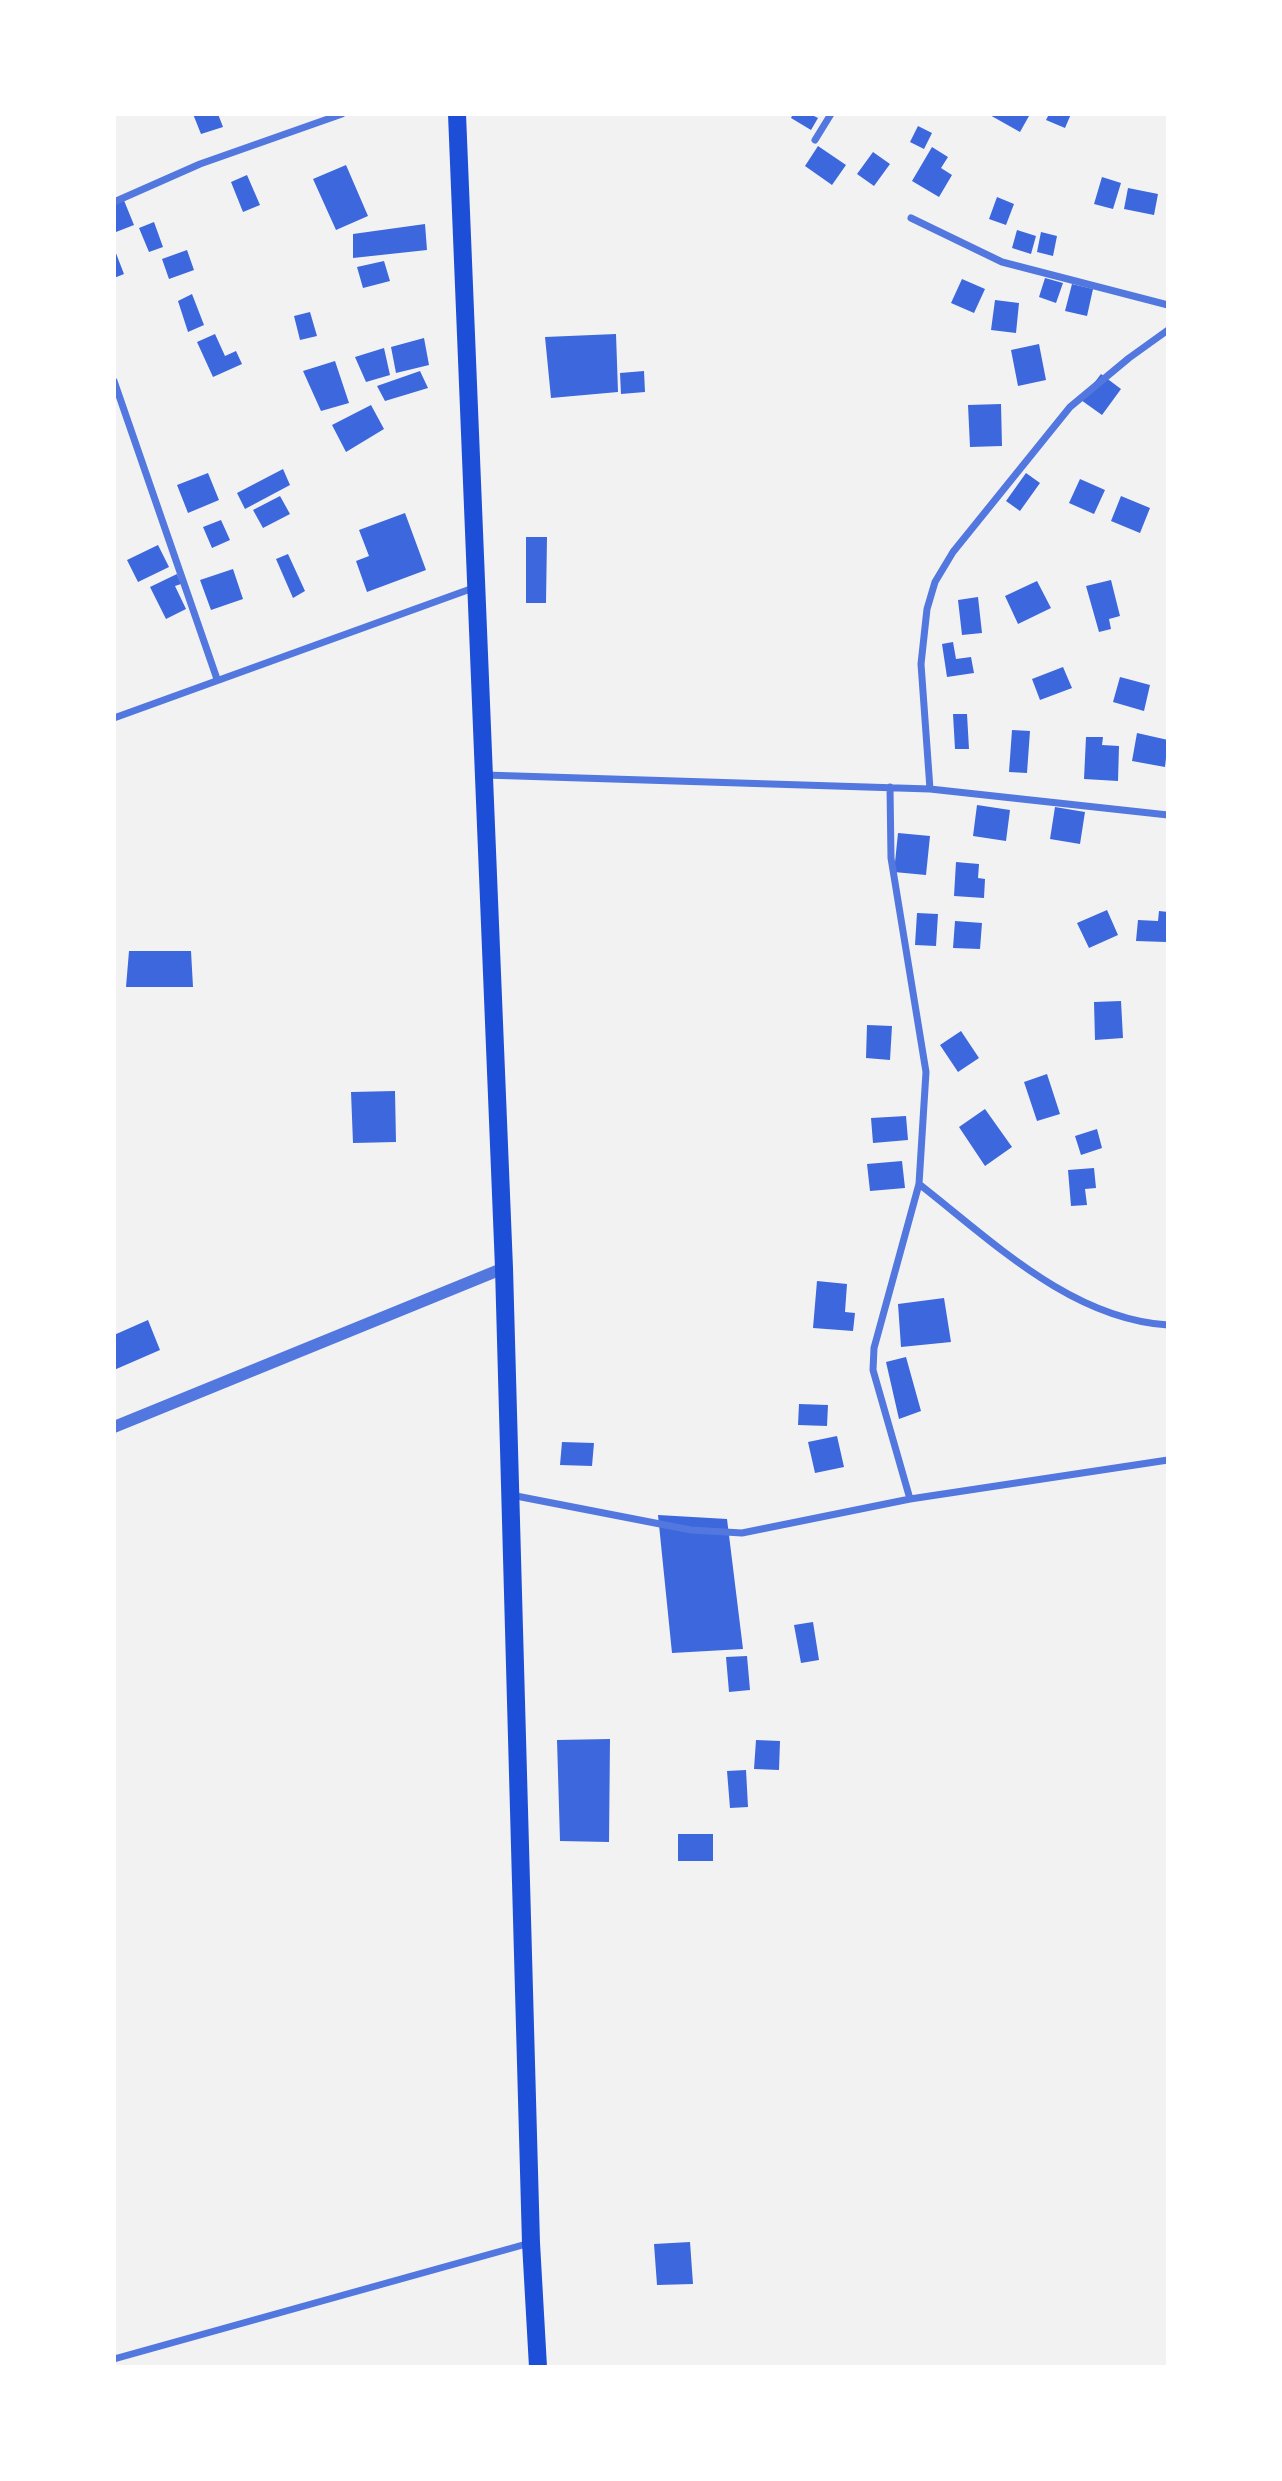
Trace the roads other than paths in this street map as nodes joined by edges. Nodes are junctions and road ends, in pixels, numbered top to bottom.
1 (342, 114) edge
2 (457, 114) edge
3 (831, 114) edge
4 (815, 141) dead end
5 (114, 202) edge
6 (911, 218) dead end
7 (1168, 305) edge
8 (1168, 330) edge
9 (114, 381) edge
10 (477, 587) junction
11 (217, 679) junction
12 (114, 718) edge
13 (484, 775) junction
14 (890, 787) junction
15 (930, 789) junction
16 (1168, 815) edge
17 (919, 1184) junction
18 (504, 1268) junction
19 (1168, 1325) edge
20 (114, 1427) edge
21 (1168, 1461) edge
22 (511, 1494) junction
23 (910, 1499) junction
24 (531, 2243) junction
25 (114, 2359) edge
26 (538, 2367) edge

1 - 5 street
2 - 10 main road
3 - 4 street
6 - 7 street
8 - 15 street
9 - 11 street
10 - 11 street
10 - 13 main road
11 - 12 street
13 - 14 street
13 - 18 main road
14 - 15 street
14 - 17 street
15 - 16 street
17 - 19 street
17 - 23 street
18 - 20 street
18 - 22 main road
21 - 23 street
22 - 23 street
22 - 24 main road
24 - 25 street
24 - 26 main road

